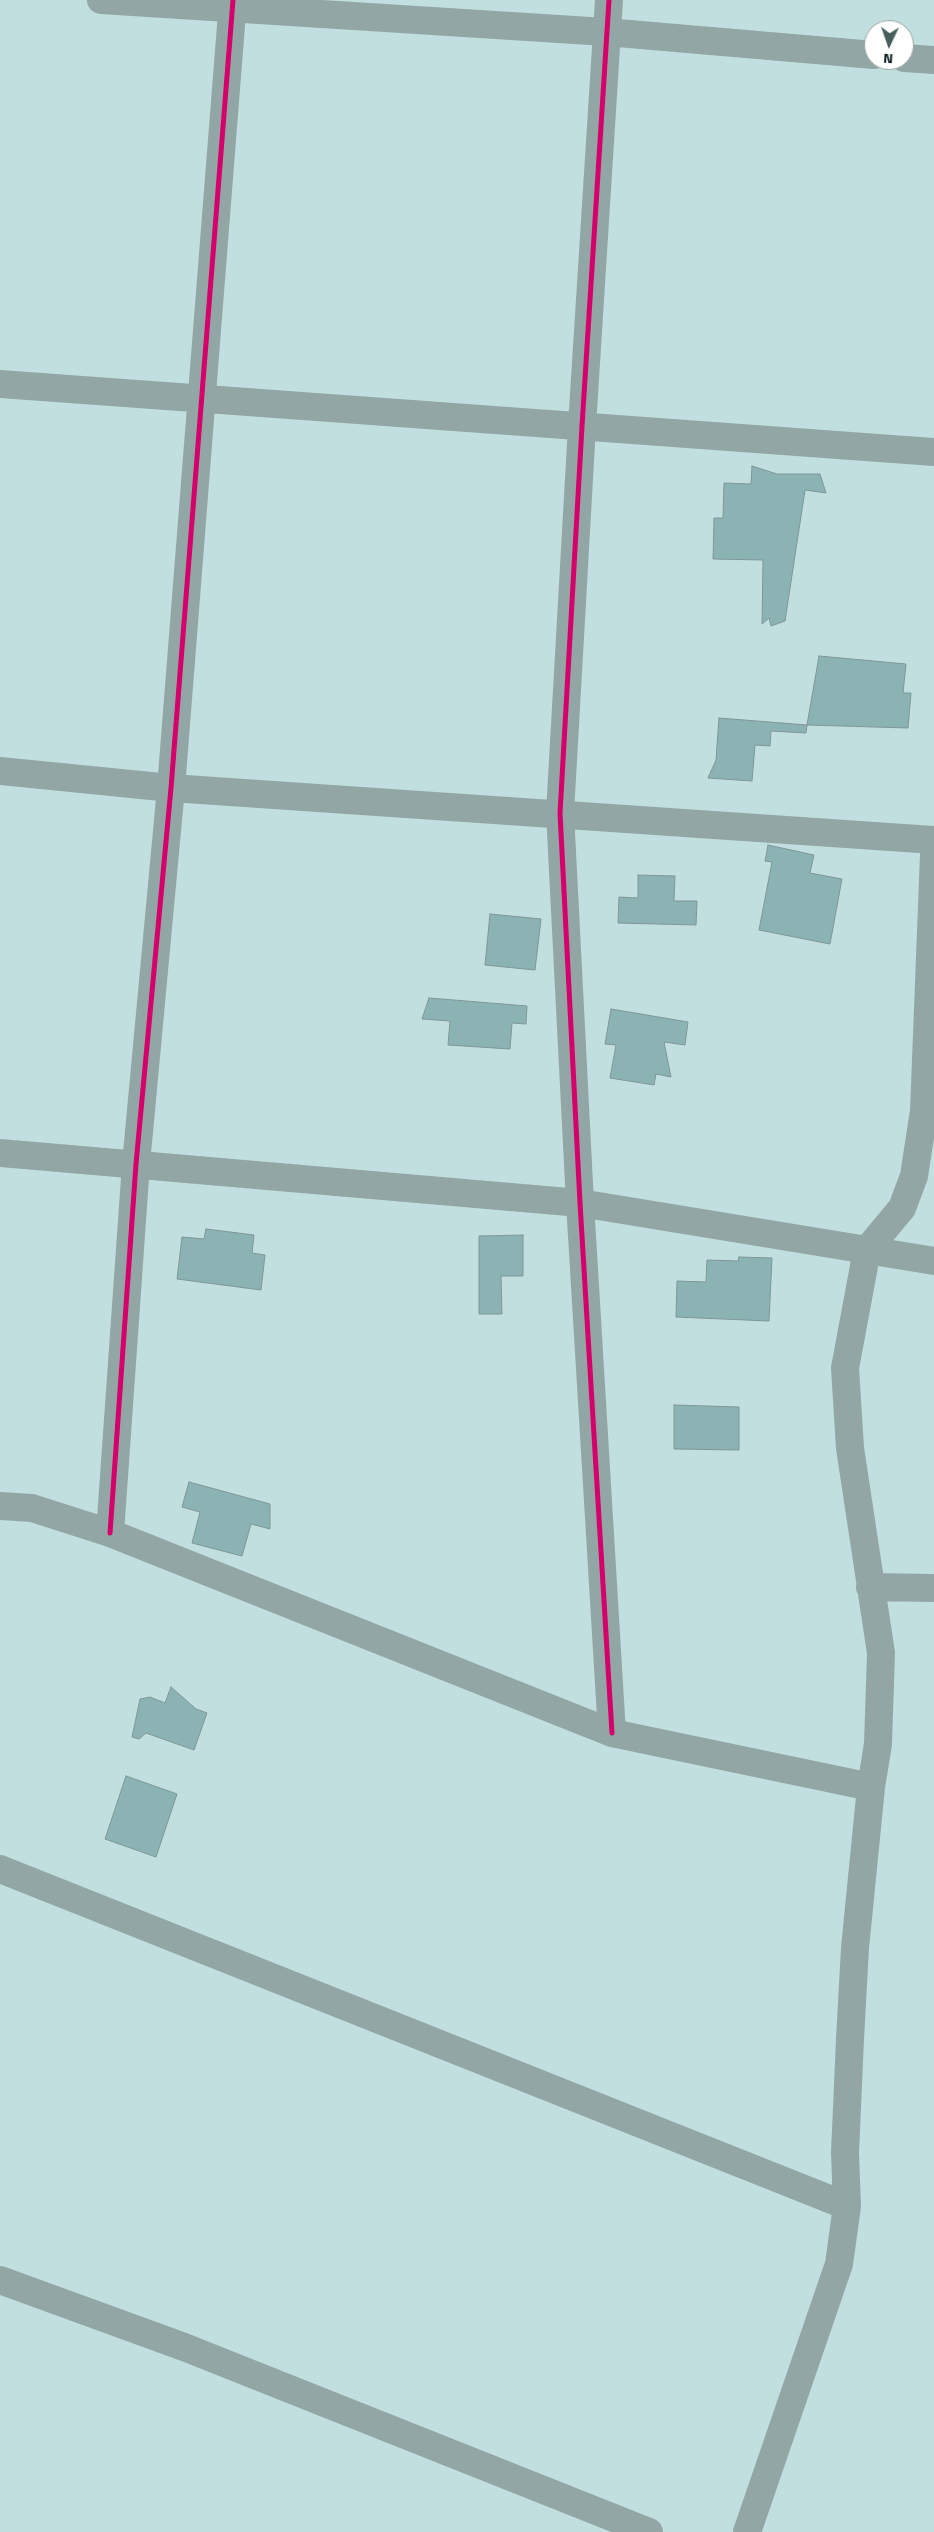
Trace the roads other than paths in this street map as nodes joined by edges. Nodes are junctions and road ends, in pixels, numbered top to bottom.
1 (101, 0) edge
2 (609, 0) edge
3 (233, 4) edge
4 (606, 32) junction
5 (864, 54) edge
6 (914, 59) edge
7 (934, 60) edge
8 (0, 384) edge
9 (202, 399) junction
10 (582, 426) junction
11 (934, 452) edge
12 (0, 772) edge
13 (171, 788) junction
14 (560, 813) junction
15 (934, 840) edge
16 (934, 854) edge
17 (0, 1153) edge
18 (136, 1164) junction
19 (580, 1203) junction
20 (867, 1250) junction
21 (934, 1261) edge
22 (0, 1506) edge
23 (110, 1533) junction
24 (870, 1587) junction
25 (934, 1588) edge
26 (612, 1733) junction
27 (871, 1787) junction
28 (0, 1869) edge
29 (848, 2206) junction
30 (0, 2280) edge
31 (649, 2532) edge
32 (747, 2532) edge

1 - 3 street
2 - 4 street
3 - 4 street
3 - 9 street
4 - 5 street
4 - 10 street
6 - 7 street
8 - 9 street
9 - 10 street
9 - 13 street
10 - 11 street
10 - 14 street
12 - 13 street
13 - 14 street
13 - 18 street
14 - 15 street
14 - 19 street
16 - 20 street
17 - 18 street
18 - 19 street
18 - 23 street
19 - 20 street
19 - 26 street
20 - 21 street
20 - 24 street
22 - 23 street
23 - 26 street
24 - 25 street
24 - 27 street
26 - 27 street
27 - 29 street
28 - 29 street
29 - 32 street
30 - 31 street

